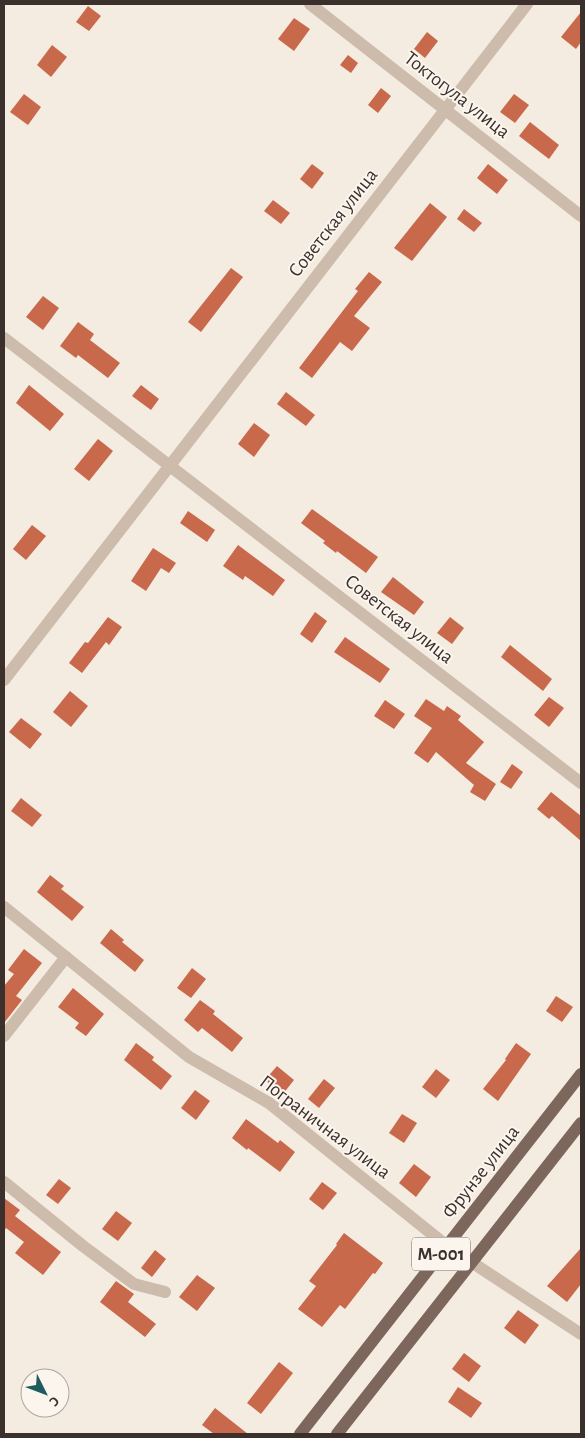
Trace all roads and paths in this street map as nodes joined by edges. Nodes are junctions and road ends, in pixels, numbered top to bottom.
1 (310, 4) edge
2 (527, 4) edge
3 (445, 108) junction
4 (581, 216) edge
5 (4, 338) edge
6 (169, 466) junction
7 (4, 680) edge
8 (581, 784) edge
9 (4, 907) edge
10 (66, 957) junction
11 (4, 1036) edge
12 (581, 1074) edge
13 (581, 1122) edge
14 (4, 1182) edge
15 (447, 1246) junction
16 (472, 1262) junction
17 (165, 1292) dead end
18 (581, 1334) edge
19 (300, 1434) edge
20 (337, 1434) edge

1 - 3 street, Токтогула улица
2 - 3 street, Советская улица
3 - 4 street, Токтогула улица
3 - 6 street, Советская улица
5 - 6 street, Советская улица
6 - 7 street, Советская улица
6 - 8 street, Советская улица
9 - 10 street, Пограничная улица
10 - 11 street
10 - 15 street, Пограничная улица
12 - 15 main road, Фрунзе улица / M-001
13 - 16 main road, M-001
14 - 17 street
15 - 16 street, Пограничная улица
15 - 19 main road, Фрунзе улица / M-001
16 - 18 street, Пограничная улица
16 - 20 main road, M-001

